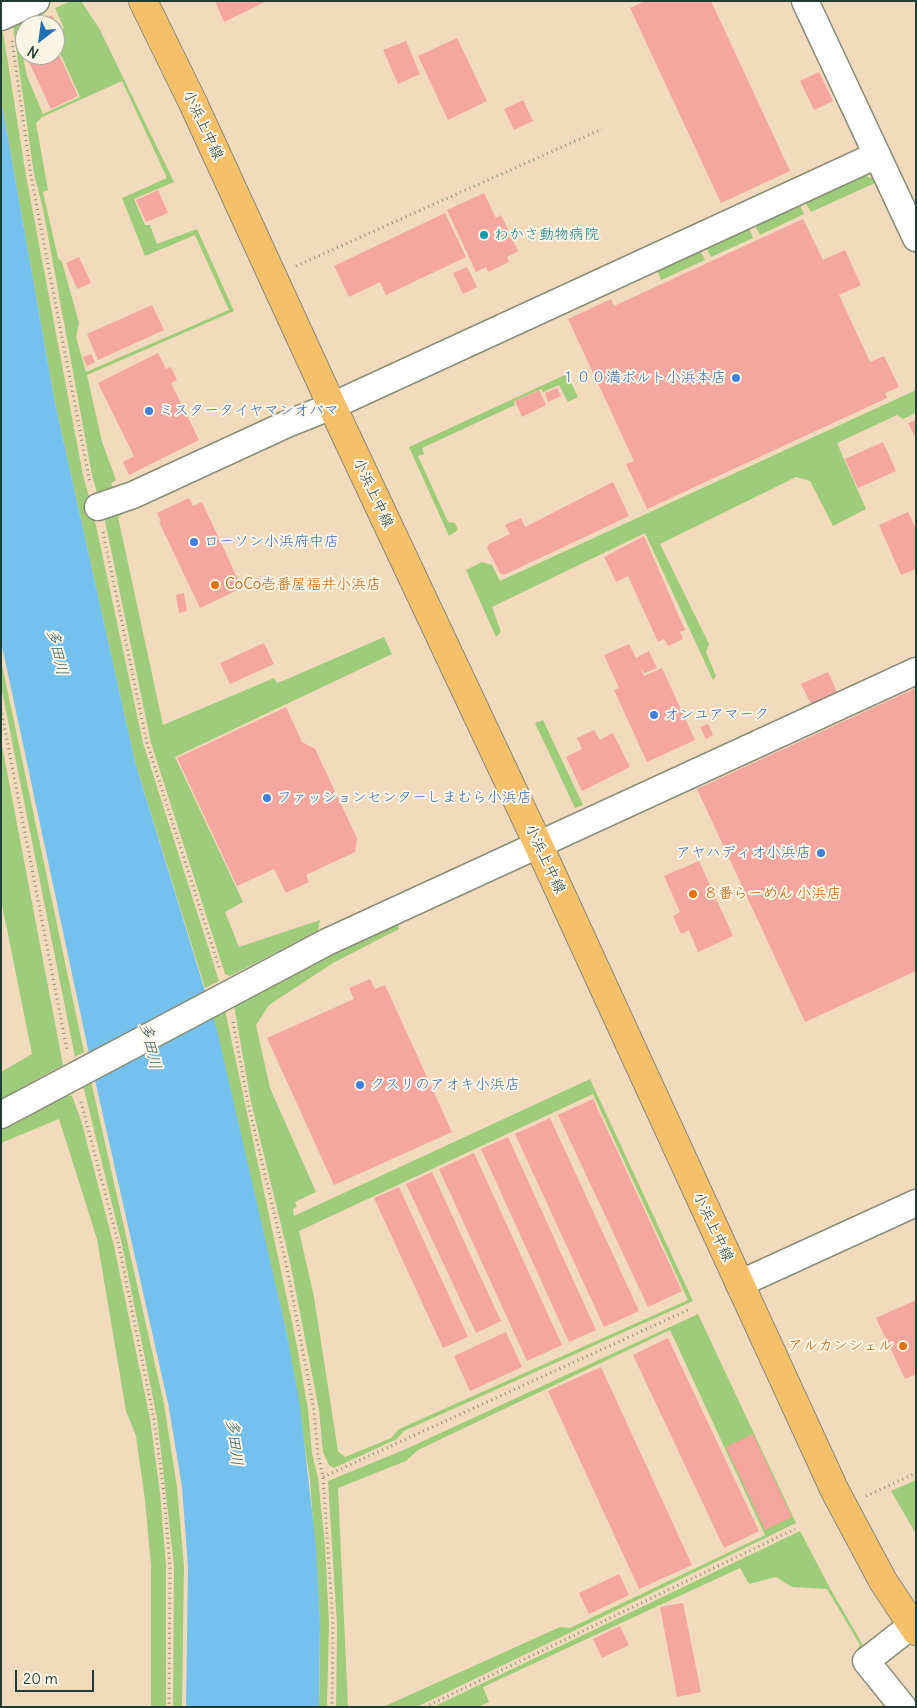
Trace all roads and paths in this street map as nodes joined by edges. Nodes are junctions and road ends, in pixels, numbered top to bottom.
1 (36, 1) edge
2 (143, 1) edge
3 (804, 1) edge
4 (4, 16) edge
5 (602, 129) dead end
6 (877, 155) junction
7 (916, 238) edge
8 (273, 277) junction
9 (332, 406) junction
10 (98, 507) junction
11 (916, 671) edge
12 (1, 710) edge
13 (538, 844) junction
14 (224, 995) junction
15 (76, 1074) junction
16 (1, 1115) edge
17 (916, 1203) edge
18 (739, 1284) junction
19 (688, 1310) dead end
20 (916, 1473) edge
21 (324, 1477) junction
22 (843, 1506) junction
23 (795, 1529) dead end
24 (912, 1620) edge
25 (169, 1707) edge
26 (332, 1707) edge
27 (425, 1707) edge
28 (903, 1707) edge

1 - 4 street
2 - 8 main road, 小浜上中線
3 - 6 street
4 - 10 path
5 - 8 path
6 - 7 street
6 - 9 street
8 - 9 main road, 小浜上中線
9 - 10 street
9 - 13 main road, 小浜上中線
10 - 14 path
11 - 13 street
12 - 15 path
13 - 14 street
13 - 18 main road, 小浜上中線
14 - 15 street
14 - 21 path
15 - 16 street
15 - 25 path
17 - 18 street
18 - 22 main road, 小浜上中線
19 - 21 path
20 - 22 path
21 - 26 path
22 - 24 main road, 小浜上中線
23 - 27 path
24 - 28 street

